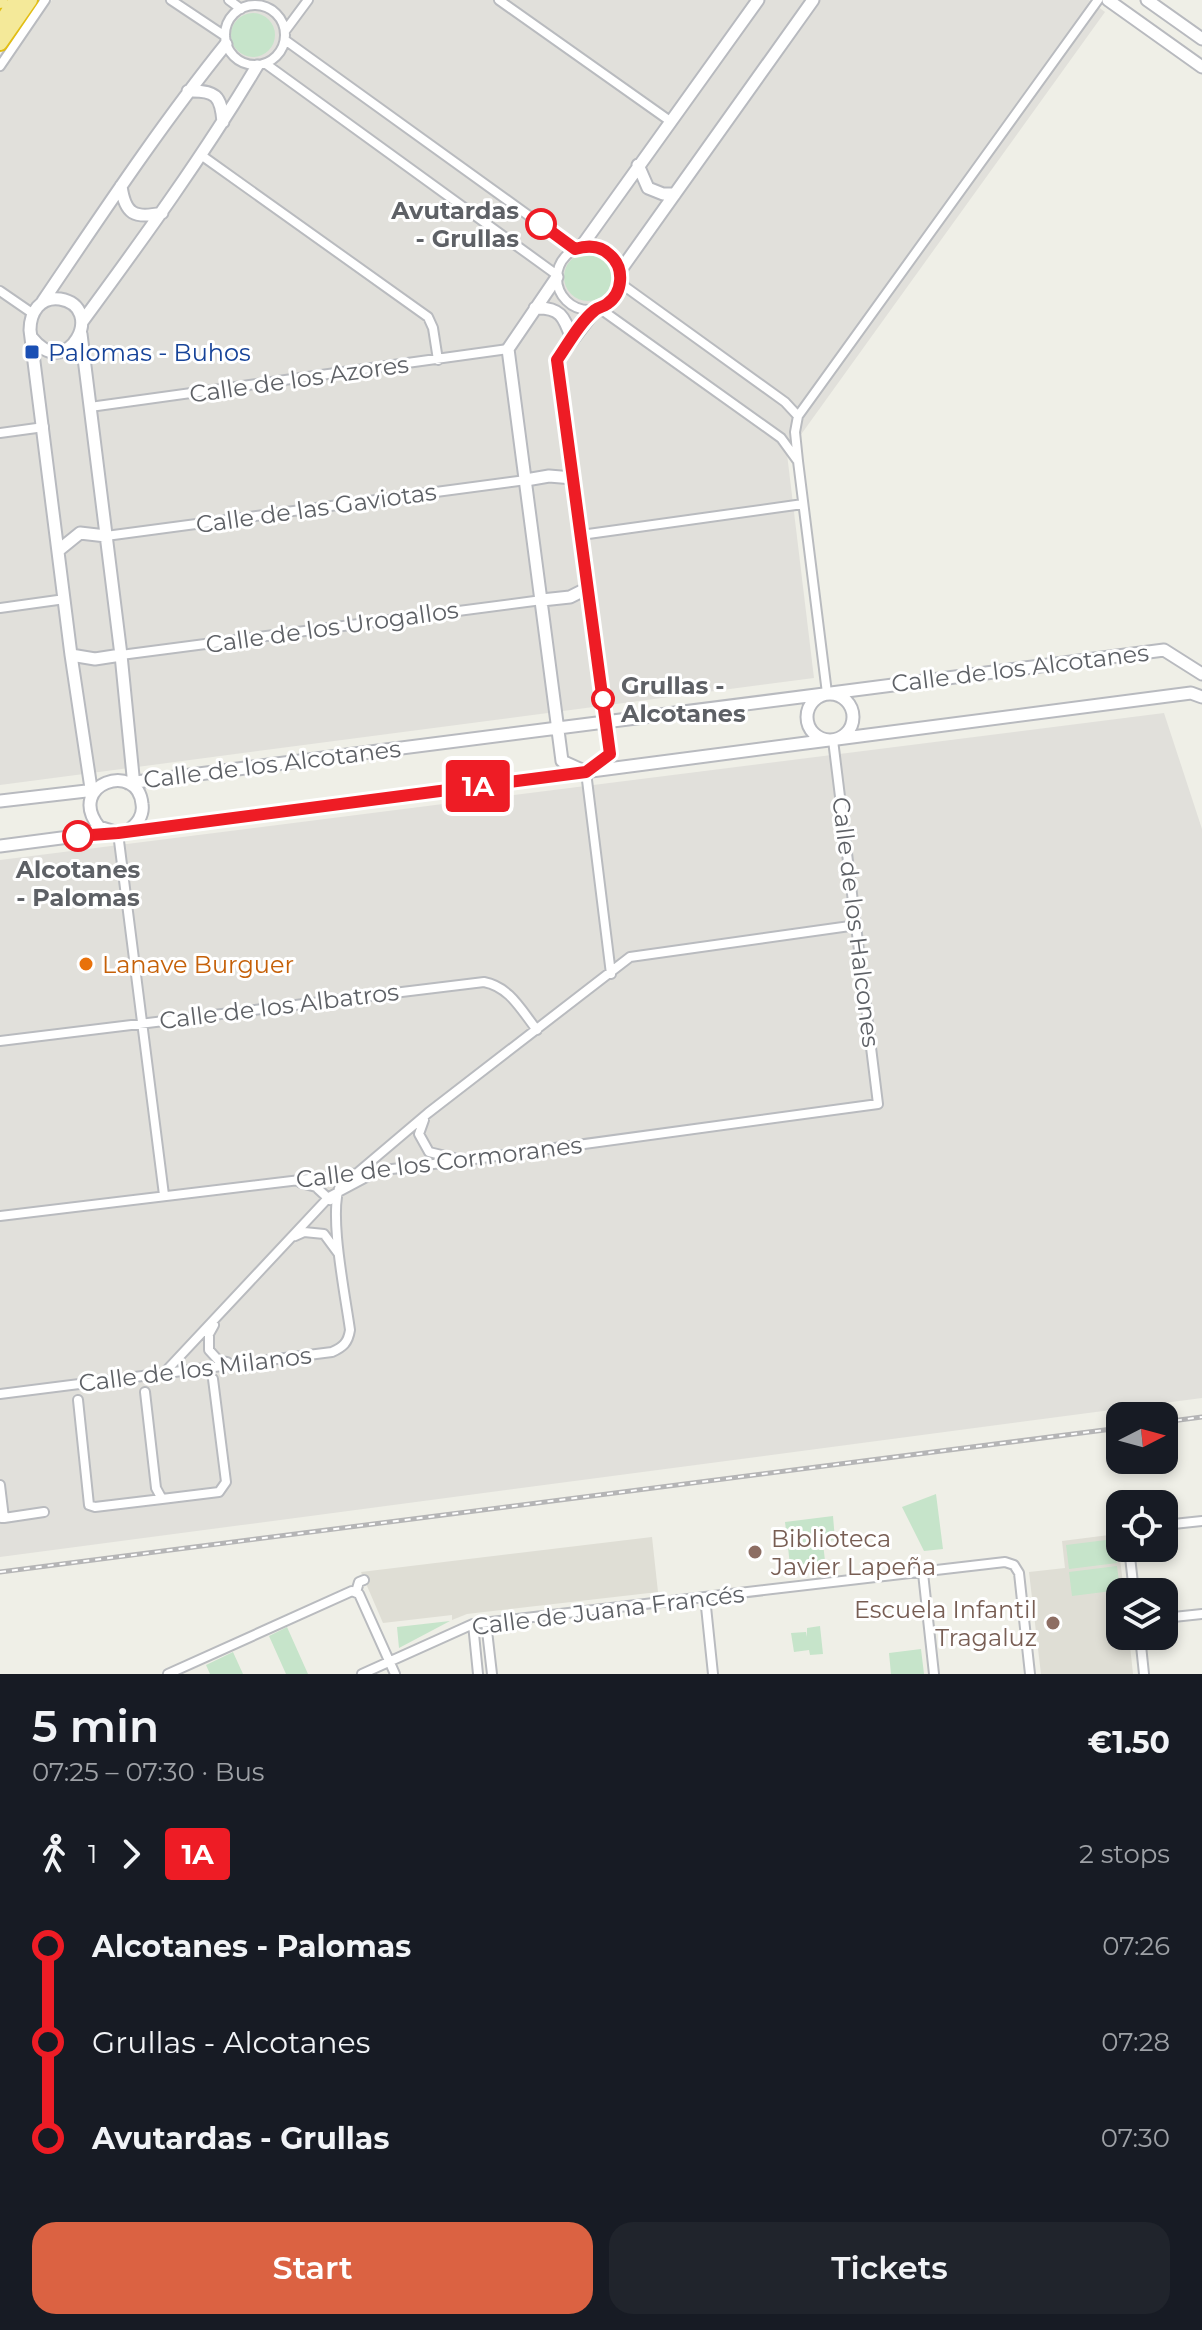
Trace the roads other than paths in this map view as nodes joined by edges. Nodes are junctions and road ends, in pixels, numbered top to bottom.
1 (16, 0) edge
2 (30, 0) edge
3 (45, 0) edge
4 (171, 0) edge
5 (229, 0) edge
6 (308, 0) edge
7 (499, 0) edge
8 (813, 0) edge
9 (1098, 0) edge
10 (1108, 0) edge
11 (1147, 0) edge
12 (752, 2) edge
13 (254, 3) edge
14 (241, 9) junction
15 (0, 24) edge
16 (285, 36) junction
17 (1202, 39) edge
18 (226, 40) junction
19 (0, 43) edge
20 (261, 65) junction
21 (0, 66) edge
22 (1202, 67) edge
23 (188, 91) junction
24 (670, 121) junction
25 (223, 123) junction
26 (201, 155) junction
27 (638, 165) junction
28 (121, 186) junction
29 (675, 194) junction
30 (162, 213) junction
31 (578, 248) junction
32 (557, 276) junction
33 (620, 277) junction
34 (0, 291) edge
35 (43, 302) junction
36 (535, 308) junction
37 (597, 308) junction
38 (32, 313) junction
39 (81, 328) junction
40 (32, 338) junction
41 (572, 339) junction
42 (508, 349) junction
43 (438, 360) junction
44 (90, 407) junction
45 (798, 416) junction
46 (44, 427) junction
47 (0, 433) edge
48 (798, 461) junction
49 (573, 478) junction
50 (526, 480) junction
51 (803, 504) junction
52 (581, 535) junction
53 (106, 536) junction
54 (59, 550) junction
55 (588, 588) junction
56 (65, 599) junction
57 (542, 600) junction
58 (0, 608) edge
59 (71, 655) junction
60 (121, 655) junction
61 (1202, 674) edge
62 (827, 694) junction
63 (1202, 697) edge
64 (606, 721) junction
65 (558, 727) junction
66 (833, 740) junction
67 (586, 772) junction
68 (132, 784) junction
69 (93, 792) junction
70 (0, 801) edge
71 (118, 832) junction
72 (0, 846) edge
73 (857, 925) junction
74 (611, 974) junction
75 (144, 1023) junction
76 (537, 1030) junction
77 (0, 1041) edge
78 (878, 1104) joint
79 (428, 1113) junction
80 (467, 1160) junction
81 (379, 1171) junction
82 (356, 1174) junction
83 (294, 1181) junction
84 (164, 1195) junction
85 (333, 1195) junction
86 (0, 1216) edge
87 (291, 1238) junction
88 (341, 1259) junction
89 (221, 1313) junction
90 (236, 1364) junction
91 (165, 1372) junction
92 (213, 1379) dead end
93 (145, 1392) dead end
94 (0, 1394) edge
95 (78, 1400) dead end
96 (0, 1485) edge
97 (162, 1499) junction
98 (44, 1512) dead end
99 (2, 1518) edge
100 (1202, 1521) edge
101 (1178, 1524) edge
102 (923, 1573) junction
103 (364, 1580) dead end
104 (356, 1592) junction
105 (705, 1597) junction
106 (1202, 1614) edge
107 (1178, 1617) edge
108 (486, 1622) junction
109 (473, 1624) junction
110 (1141, 1650) edge
111 (390, 1661) junction
112 (192, 1663) junction
113 (168, 1674) edge
114 (197, 1674) edge
115 (362, 1674) edge
116 (395, 1674) edge
117 (478, 1674) edge
118 (492, 1674) edge
119 (713, 1674) edge
120 (934, 1674) edge
121 (1030, 1674) edge
122 (1144, 1674) edge

1 - 15 highway
2 - 19 highway
3 - 21 street
4 - 18 street
5 - 14 street
6 - 16 street
7 - 24 street
8 - 29 street
9 - 45 street
10 - 22 street
11 - 17 street
12 - 24 street
13 - 14 street
13 - 16 street
14 - 18 street
16 - 20 street
16 - 31 street
18 - 20 street
18 - 23 street
20 - 25 street
20 - 32 street
23 - 25 street
23 - 28 street
24 - 27 street
25 - 26 street
26 - 30 street
26 - 43 street
27 - 29 street
27 - 31 street
28 - 30 street
28 - 35 street
29 - 33 street
30 - 39 street
31 - 32 street
31 - 33 street
32 - 36 street
32 - 37 street
33 - 37 street
33 - 45 street
34 - 38 street
35 - 38 street
35 - 39 street
36 - 41 street
36 - 42 street
37 - 41 street
37 - 48 street
38 - 40 street
39 - 40 street
39 - 44 street
40 - 46 street
41 - 49 street
42 - 43 street, Calle de los Azores
42 - 50 street
43 - 44 street, Calle de los Azores
44 - 53 street
45 - 48 street
46 - 47 street
46 - 54 street
48 - 51 street
49 - 50 street
49 - 52 street
50 - 53 street, Calle de las Gaviotas
50 - 57 street
51 - 52 street
51 - 62 street
52 - 55 street
53 - 54 street
53 - 60 street
54 - 56 street
55 - 57 street
55 - 64 street
56 - 58 street
56 - 59 street
57 - 60 street, Calle de los Urogallos
57 - 65 street
59 - 60 street
59 - 69 street
60 - 68 street
61 - 62 street, Calle de los Alcotanes
62 - 64 street, Calle de los Alcotanes
62 - 66 street
62 - 66 street
63 - 66 street, Calle de los Alcotanes
64 - 65 street, Calle de los Alcotanes
64 - 67 street
65 - 67 street
65 - 68 street, Calle de los Alcotanes
66 - 67 street, Calle de los Alcotanes
66 - 73 street, Calle de los Halcones
67 - 71 street, Calle de los Alcotanes
67 - 74 street
68 - 69 street
68 - 71 street
69 - 70 street
69 - 71 street
71 - 72 street, Calle de los Alcotanes
71 - 75 street
73 - 74 street
73 - 78 street, Calle de los Halcones
74 - 76 street
75 - 76 street, Calle de los Albatros
75 - 77 street, Calle de los Albatros
75 - 84 street
76 - 79 street
78 - 80 street, Calle de los Cormoranes
79 - 80 street
79 - 82 street
80 - 81 street, Calle de los Cormoranes
81 - 82 street, Calle de los Cormoranes
81 - 85 street
82 - 83 street, Calle de los Cormoranes
82 - 85 street
83 - 84 street, Calle de los Cormoranes
83 - 85 street
84 - 86 street, Calle de los Cormoranes
85 - 87 street
85 - 88 street, Calle de los Milanos
87 - 88 street
87 - 89 street
88 - 90 street, Calle de los Milanos
89 - 90 street
89 - 91 street
90 - 91 street, Calle de los Milanos
91 - 94 street, Calle de los Milanos
92 - 97 street
93 - 97 street
95 - 97 street
96 - 99 street
98 - 99 street
100 - 101 street
102 - 105 street, Calle de Juana Francés
102 - 120 street
102 - 121 street, Calle de Juana Francés
103 - 104 street
104 - 111 street
104 - 112 street
105 - 108 street, Calle de Juana Francés
105 - 119 street
106 - 107 street
108 - 109 street, Calle de Juana Francés
108 - 118 street
109 - 111 street, Calle de Juana Francés
109 - 117 street
110 - 122 street
111 - 115 street, Calle de Juana Francés
111 - 116 street
112 - 113 street
112 - 114 street

